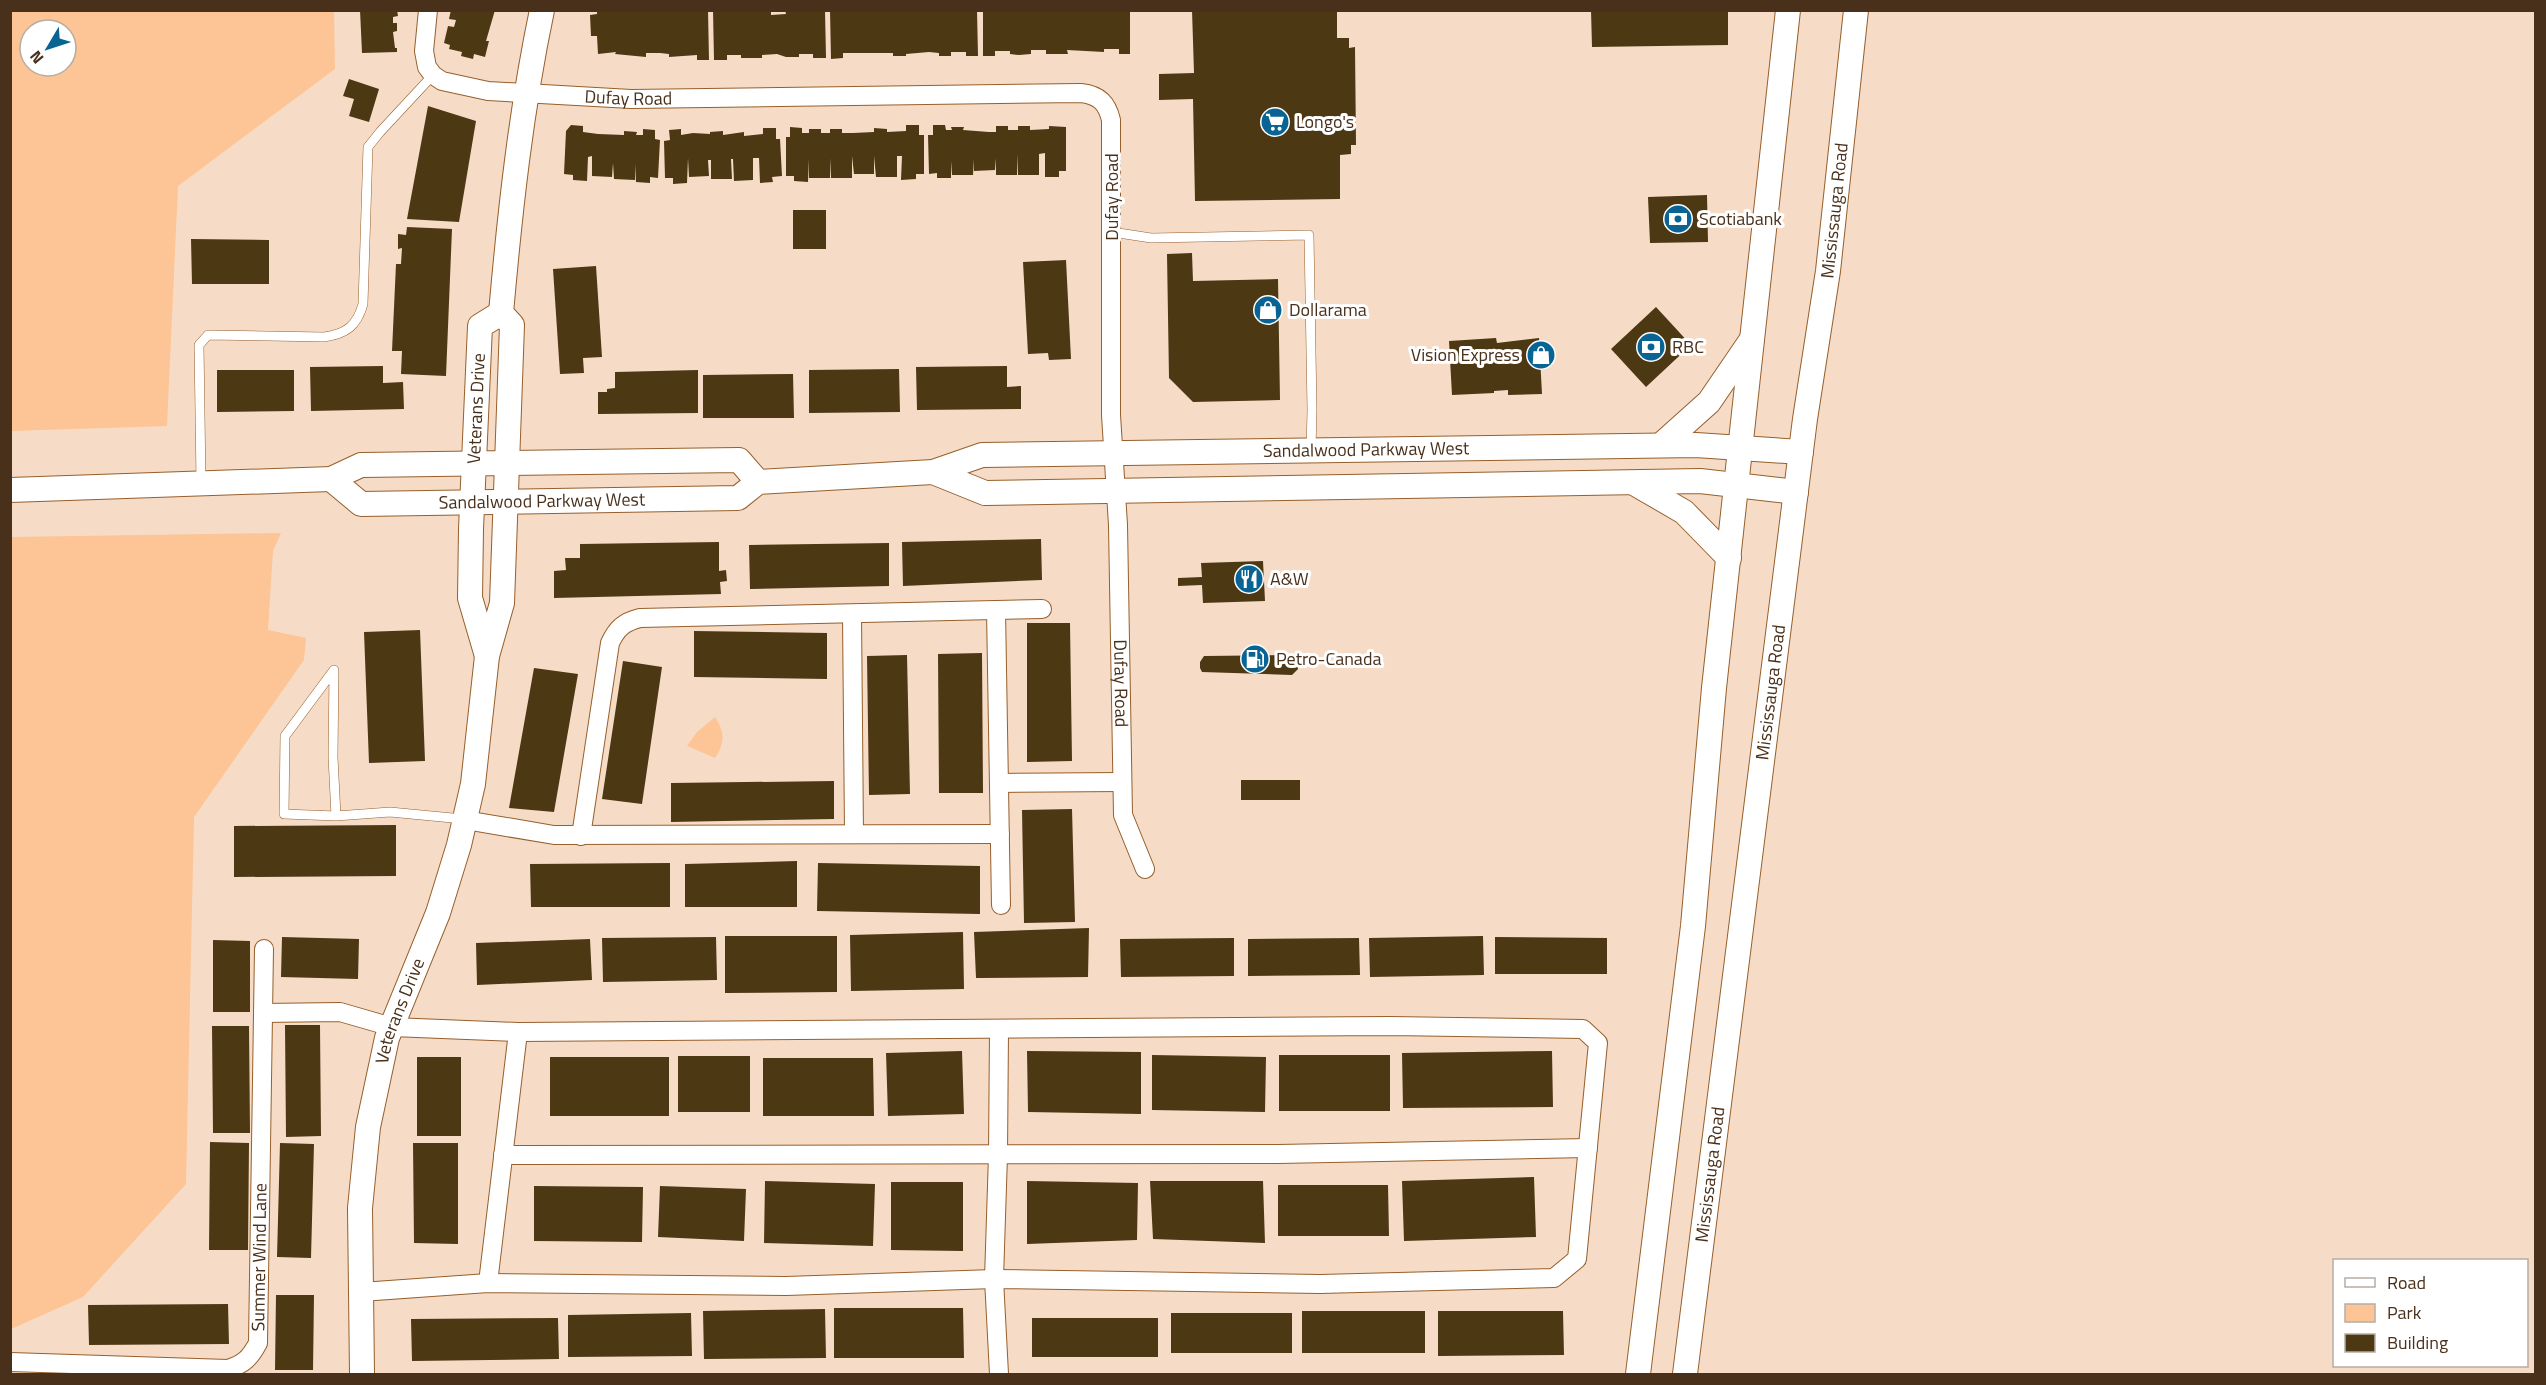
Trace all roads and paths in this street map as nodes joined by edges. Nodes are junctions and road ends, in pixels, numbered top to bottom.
1 (428, 10) edge
2 (542, 10) edge
3 (1788, 10) edge
4 (1856, 10) edge
5 (434, 75) junction
6 (527, 94) junction
7 (1112, 232) junction
8 (501, 313) junction
9 (1754, 337) junction
10 (1661, 445) junction
11 (1741, 448) junction
12 (1311, 451) junction
13 (1801, 452) junction
14 (1113, 454) junction
15 (473, 464) junction
16 (507, 464) junction
17 (933, 472) junction
18 (331, 479) junction
19 (758, 482) junction
20 (1632, 482) junction
21 (201, 484) junction
22 (1737, 485) junction
23 (1115, 489) junction
24 (10, 490) edge
25 (1796, 492) junction
26 (506, 501) junction
27 (472, 502) junction
28 (1729, 558) junction
29 (1042, 609) dead end
30 (996, 610) junction
31 (852, 614) junction
32 (487, 656) junction
33 (1122, 782) junction
34 (999, 783) junction
35 (336, 816) junction
36 (465, 820) junction
37 (854, 834) junction
38 (1000, 834) junction
39 (581, 836) junction
40 (1145, 869) dead end
41 (1001, 905) dead end
42 (264, 949) dead end
43 (263, 1013) junction
44 (392, 1027) junction
45 (999, 1030) junction
46 (518, 1032) junction
47 (1588, 1148) junction
48 (503, 1155) junction
49 (998, 1155) junction
50 (994, 1279) junction
51 (488, 1283) junction
52 (361, 1292) junction
53 (10, 1362) edge
54 (362, 1374) edge
55 (999, 1374) edge
56 (1638, 1374) edge
57 (1685, 1374) edge

1 - 5 street
2 - 6 main road, Veterans Drive
3 - 9 main road
4 - 13 main road, Mississauga Road
5 - 6 street, Dufay Road
5 - 21 lane
6 - 7 street, Dufay Road
6 - 8 main road, Veterans Drive
7 - 12 lane
7 - 14 street, Dufay Road
8 - 15 main road, Veterans Drive
8 - 16 main road, Veterans Drive
9 - 10 main road
9 - 11 main road
10 - 11 main road, Sandalwood Parkway West
10 - 12 main road, Sandalwood Parkway West
11 - 13 main road, Sandalwood Parkway West
11 - 22 main road
12 - 14 main road, Sandalwood Parkway West
13 - 25 main road, Mississauga Road
14 - 17 main road, Sandalwood Parkway West
14 - 23 street, Dufay Road
15 - 16 main road
15 - 18 main road
15 - 27 main road, Veterans Drive
16 - 19 main road
16 - 26 main road, Veterans Drive
17 - 19 main road, Sandalwood Parkway West
17 - 23 main road, Sandalwood Parkway West
18 - 21 main road
18 - 27 main road, Sandalwood Parkway West
19 - 26 main road, Sandalwood Parkway West
20 - 22 main road, Sandalwood Parkway West
20 - 23 main road, Sandalwood Parkway West
20 - 28 main road
21 - 24 main road
22 - 25 main road, Sandalwood Parkway West
22 - 28 main road
23 - 33 street, Dufay Road
25 - 57 main road, Mississauga Road
26 - 27 main road, Sandalwood Parkway West
26 - 32 main road, Veterans Drive
27 - 32 main road, Veterans Drive
28 - 56 main road
29 - 30 street
30 - 31 street
30 - 34 street
31 - 37 street
31 - 39 street
32 - 36 main road, Veterans Drive
33 - 34 street
33 - 40 street, Dufay Road
34 - 38 street
35 - 35 lane
35 - 36 lane
36 - 39 street
36 - 44 main road, Veterans Drive
37 - 38 street
37 - 39 street
38 - 41 street
42 - 43 street, Summer Wind Lane
43 - 44 street
43 - 53 street, Summer Wind Lane
44 - 46 street
44 - 52 main road, Veterans Drive
45 - 46 street
45 - 47 street
45 - 49 street
46 - 48 street
47 - 49 street
47 - 50 street
48 - 49 street
48 - 51 street
49 - 50 street
50 - 51 street
50 - 55 street
51 - 52 street
52 - 54 main road, Veterans Drive

